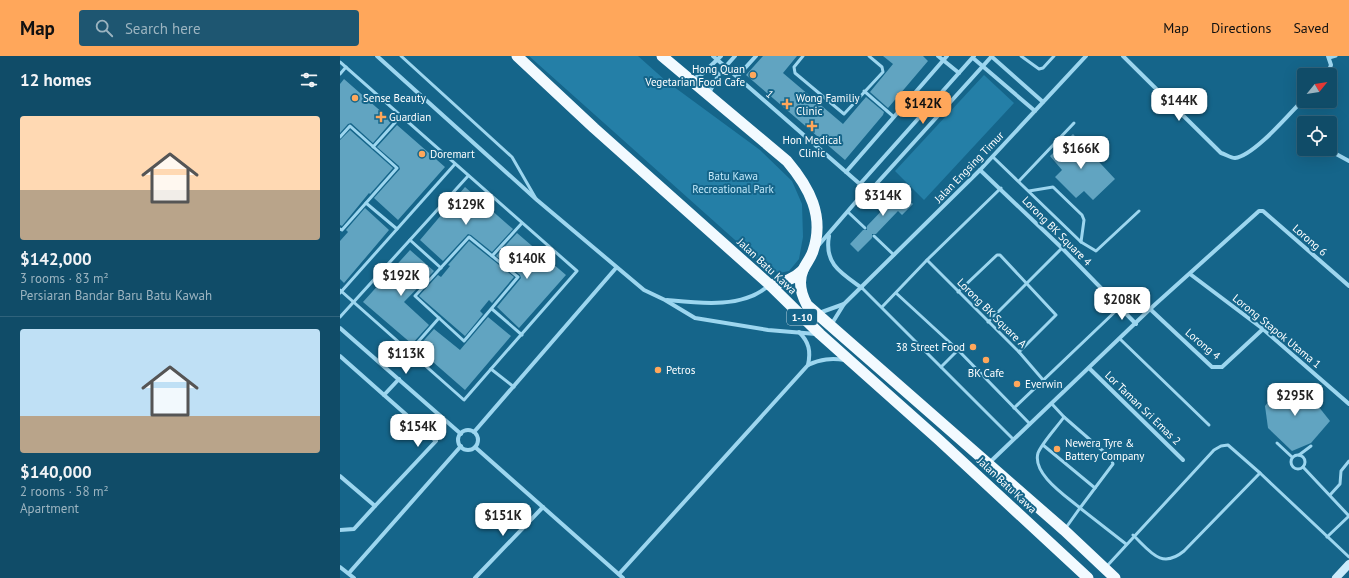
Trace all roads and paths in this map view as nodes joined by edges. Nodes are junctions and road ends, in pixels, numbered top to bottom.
1 (377, 56) edge
2 (401, 56) edge
3 (517, 56) edge
4 (662, 56) edge
5 (714, 56) edge
6 (722, 56) edge
7 (735, 56) edge
8 (756, 56) edge
9 (803, 56) edge
10 (869, 56) edge
11 (938, 56) edge
12 (947, 56) edge
13 (992, 56) edge
14 (1021, 56) edge
15 (1054, 56) edge
16 (1086, 56) edge
17 (1123, 56) edge
18 (1336, 56) edge
19 (973, 57) edge
20 (1328, 57) edge
21 (718, 60) junction
22 (943, 60) junction
23 (340, 62) edge
24 (725, 66) junction
25 (983, 66) junction
26 (346, 67) junction
27 (1330, 68) edge
28 (959, 73) junction
29 (340, 74) edge
30 (737, 77) junction
31 (690, 80) junction
32 (864, 91) junction
33 (708, 96) junction
34 (1043, 102) junction
35 (1297, 106) edge
36 (1035, 111) junction
37 (401, 116) junction
38 (894, 117) junction
39 (1074, 123) dead end
40 (340, 137) edge
41 (373, 147) junction
42 (1337, 154) edge
43 (993, 156) junction
44 (1349, 161) edge
45 (455, 164) junction
46 (980, 170) junction
47 (846, 172) junction
48 (468, 176) junction
49 (1019, 181) junction
50 (860, 184) junction
51 (1001, 188) junction
52 (1029, 191) junction
53 (869, 192) junction
54 (860, 197) junction
55 (537, 200) junction
56 (366, 203) junction
57 (1139, 211) dead end
58 (848, 212) junction
59 (522, 223) junction
60 (865, 228) dead end
61 (340, 229) edge
62 (397, 229) junction
63 (829, 236) junction
64 (874, 236) dead end
65 (410, 240) junction
66 (1081, 242) junction
67 (1062, 248) junction
68 (813, 252) junction
69 (894, 255) junction
70 (492, 256) junction
71 (927, 260) junction
72 (441, 268) junction
73 (616, 268) junction
74 (803, 270) junction
75 (1190, 274) junction
76 (1027, 282) junction
77 (770, 285) junction
78 (1349, 286) edge
79 (862, 288) junction
80 (341, 291) edge
81 (958, 292) junction
82 (896, 293) junction
83 (665, 300) junction
84 (354, 302) junction
85 (844, 304) junction
86 (882, 307) junction
87 (1120, 307) junction
88 (492, 309) junction
89 (1150, 309) junction
90 (816, 314) junction
91 (340, 317) edge
92 (439, 318) junction
93 (988, 322) junction
94 (1136, 324) junction
95 (830, 327) junction
96 (340, 328) edge
97 (1263, 329) junction
98 (799, 332) junction
99 (820, 334) junction
100 (522, 335) junction
101 (1120, 339) junction
102 (958, 350) junction
103 (410, 352) junction
104 (1019, 352) junction
105 (340, 356) edge
106 (851, 362) junction
107 (808, 365) junction
108 (941, 367) junction
109 (491, 369) junction
110 (1090, 369) junction
111 (399, 380) junction
112 (1044, 381) junction
113 (514, 387) junction
114 (384, 395) junction
115 (1052, 404) junction
116 (1349, 404) edge
117 (1014, 408) junction
118 (1064, 417) junction
119 (1030, 424) junction
120 (1209, 425) dead end
121 (474, 432) junction
122 (460, 434) junction
123 (1013, 439) junction
124 (1278, 443) dead end
125 (1043, 445) junction
126 (460, 446) junction
127 (1311, 446) dead end
128 (475, 447) junction
129 (1299, 455) junction
130 (1292, 457) junction
131 (1183, 460) dead end
132 (1349, 462) edge
133 (988, 464) junction
134 (1303, 467) junction
135 (1260, 473) junction
136 (340, 476) edge
137 (1095, 488) junction
138 (1330, 495) junction
139 (375, 506) junction
140 (543, 507) junction
141 (1080, 508) junction
142 (340, 530) edge
143 (1064, 530) junction
144 (1133, 536) junction
145 (1328, 537) junction
146 (1126, 544) junction
147 (1349, 557) edge
148 (1349, 564) edge
149 (340, 567) edge
150 (1104, 569) junction
151 (349, 573) junction
152 (619, 574) junction
153 (354, 578) edge
154 (475, 578) edge
155 (623, 578) edge
156 (1088, 578) edge
157 (1115, 578) edge
158 (1336, 578) edge

1 - 55 street
2 - 55 lane
3 - 77 highway, Jalan Batu Kawa / 1-10
4 - 31 highway, Jalan Batu Kawa / 1-10
5 - 21 street, 1
6 - 21 street
7 - 24 street
8 - 30 street
9 - 32 lane
10 - 32 lane
11 - 22 street
12 - 22 street
13 - 25 street
13 - 34 street
14 - 15 lane
16 - 34 street, Jalan Engsing Timur
17 - 35 street
18 - 20 lane
19 - 25 street
19 - 28 street
20 - 27 street
21 - 24 street, 1
21 - 31 street
22 - 28 street
22 - 38 street
23 - 26 lane
24 - 30 street, 1
24 - 33 street
25 - 36 street
25 - 53 street
26 - 29 lane
26 - 37 lane
28 - 50 street
30 - 47 street, 1
31 - 33 highway, Jalan Batu Kawa / 1-10
32 - 38 lane
33 - 68 highway, Jalan Batu Kawa / 1-10
34 - 36 street, Jalan Engsing Timur
36 - 43 street, Jalan Engsing Timur
37 - 41 lane
37 - 45 lane
38 - 47 street
39 - 49 lane
40 - 41 lane
41 - 56 lane
42 - 44 street
43 - 46 street, Jalan Engsing Timur
43 - 49 lane
45 - 48 lane
45 - 62 lane
46 - 51 street, Lorong BK Square 4
46 - 69 street, Jalan Engsing Timur
47 - 50 street, 1
48 - 59 lane
48 - 65 lane
49 - 52 lane
50 - 53 street, 1
50 - 54 street
51 - 67 street, Lorong BK Square 4
51 - 71 lane
52 - 66 lane
52 - 66 lane
53 - 54 street
54 - 58 street
55 - 73 street
56 - 61 lane
56 - 62 lane
57 - 66 lane
58 - 60 lane
58 - 63 street
59 - 70 lane
59 - 100 lane
62 - 80 lane
63 - 68 street
63 - 79 street
64 - 69 lane
65 - 72 lane
65 - 84 lane
67 - 76 lane
67 - 87 street, Lorong BK Square 4
68 - 74 highway, Jalan Batu Kawa / 1-10
69 - 79 street, Jalan Engsing Timur
70 - 72 lane
70 - 88 lane
71 - 81 lane, Lorong BK Square A
71 - 82 lane
72 - 92 lane
73 - 83 street
73 - 113 street
74 - 77 highway
74 - 90 highway, Jalan Batu Kawa / 1-10
75 - 78 street, Lorong 6
75 - 89 street
75 - 97 street, Lorong Stapok Utama 1
76 - 81 lane
76 - 93 lane
76 - 104 lane
77 - 83 street
77 - 99 highway, Jalan Batu Kawa / 1-10
79 - 85 street, Jalan Engsing Timur
79 - 86 lane
80 - 84 lane
81 - 93 lane, Lorong BK Square A
82 - 86 lane
82 - 102 lane
83 - 98 street
84 - 91 lane
84 - 103 lane
85 - 90 street, Jalan Engsing Timur
85 - 95 street, Jalan Engsing Timur
86 - 108 lane
87 - 94 street, Lorong BK Square 4
87 - 112 lane
88 - 92 lane
88 - 100 lane
89 - 94 street
89 - 97 street, Lorong 4
90 - 95 highway, Jalan Batu Kawa / 1-10
92 - 103 lane
93 - 104 lane, Lorong BK Square A
94 - 101 street
95 - 133 highway, Jalan Batu Kawa / 1-10
96 - 111 street
97 - 116 street, Lorong Stapok Utama 1
98 - 99 street
98 - 107 street
99 - 106 highway, Jalan Batu Kawa / 1-10
100 - 109 lane
101 - 110 street
101 - 120 lane
102 - 108 lane
102 - 117 lane
103 - 109 lane
104 - 112 lane, Lorong BK Square A
105 - 114 street
106 - 107 street
106 - 156 highway, Jalan Batu Kawa / 1-10
107 - 152 street
108 - 123 lane
109 - 113 lane
110 - 115 street
110 - 131 street, Lor Taman Sri Emas 2
111 - 114 street
111 - 122 street
112 - 117 lane
113 - 121 street
114 - 139 street
115 - 118 lane
115 - 119 street
117 - 119 lane
118 - 125 lane
118 - 137 lane
119 - 123 street
121 - 122 street
121 - 128 street
122 - 126 street
123 - 133 street
124 - 130 lane
125 - 137 lane
125 - 141 lane
126 - 128 street
126 - 151 street
127 - 129 lane
128 - 140 street
129 - 130 lane
129 - 134 lane
130 - 134 lane
132 - 138 lane
133 - 143 highway, Jalan Batu Kawa / 1-10
134 - 138 lane
135 - 144 lane
135 - 144 lane
135 - 145 lane
136 - 139 street
137 - 141 lane
138 - 145 lane
139 - 142 street
140 - 152 street
140 - 154 street
141 - 143 lane
141 - 146 lane
143 - 150 highway, Jalan Batu Kawa / 1-10
144 - 146 lane
145 - 147 lane
146 - 150 lane
148 - 158 main road
149 - 151 street
150 - 157 highway, Jalan Batu Kawa / 1-10
151 - 153 street
152 - 155 street

